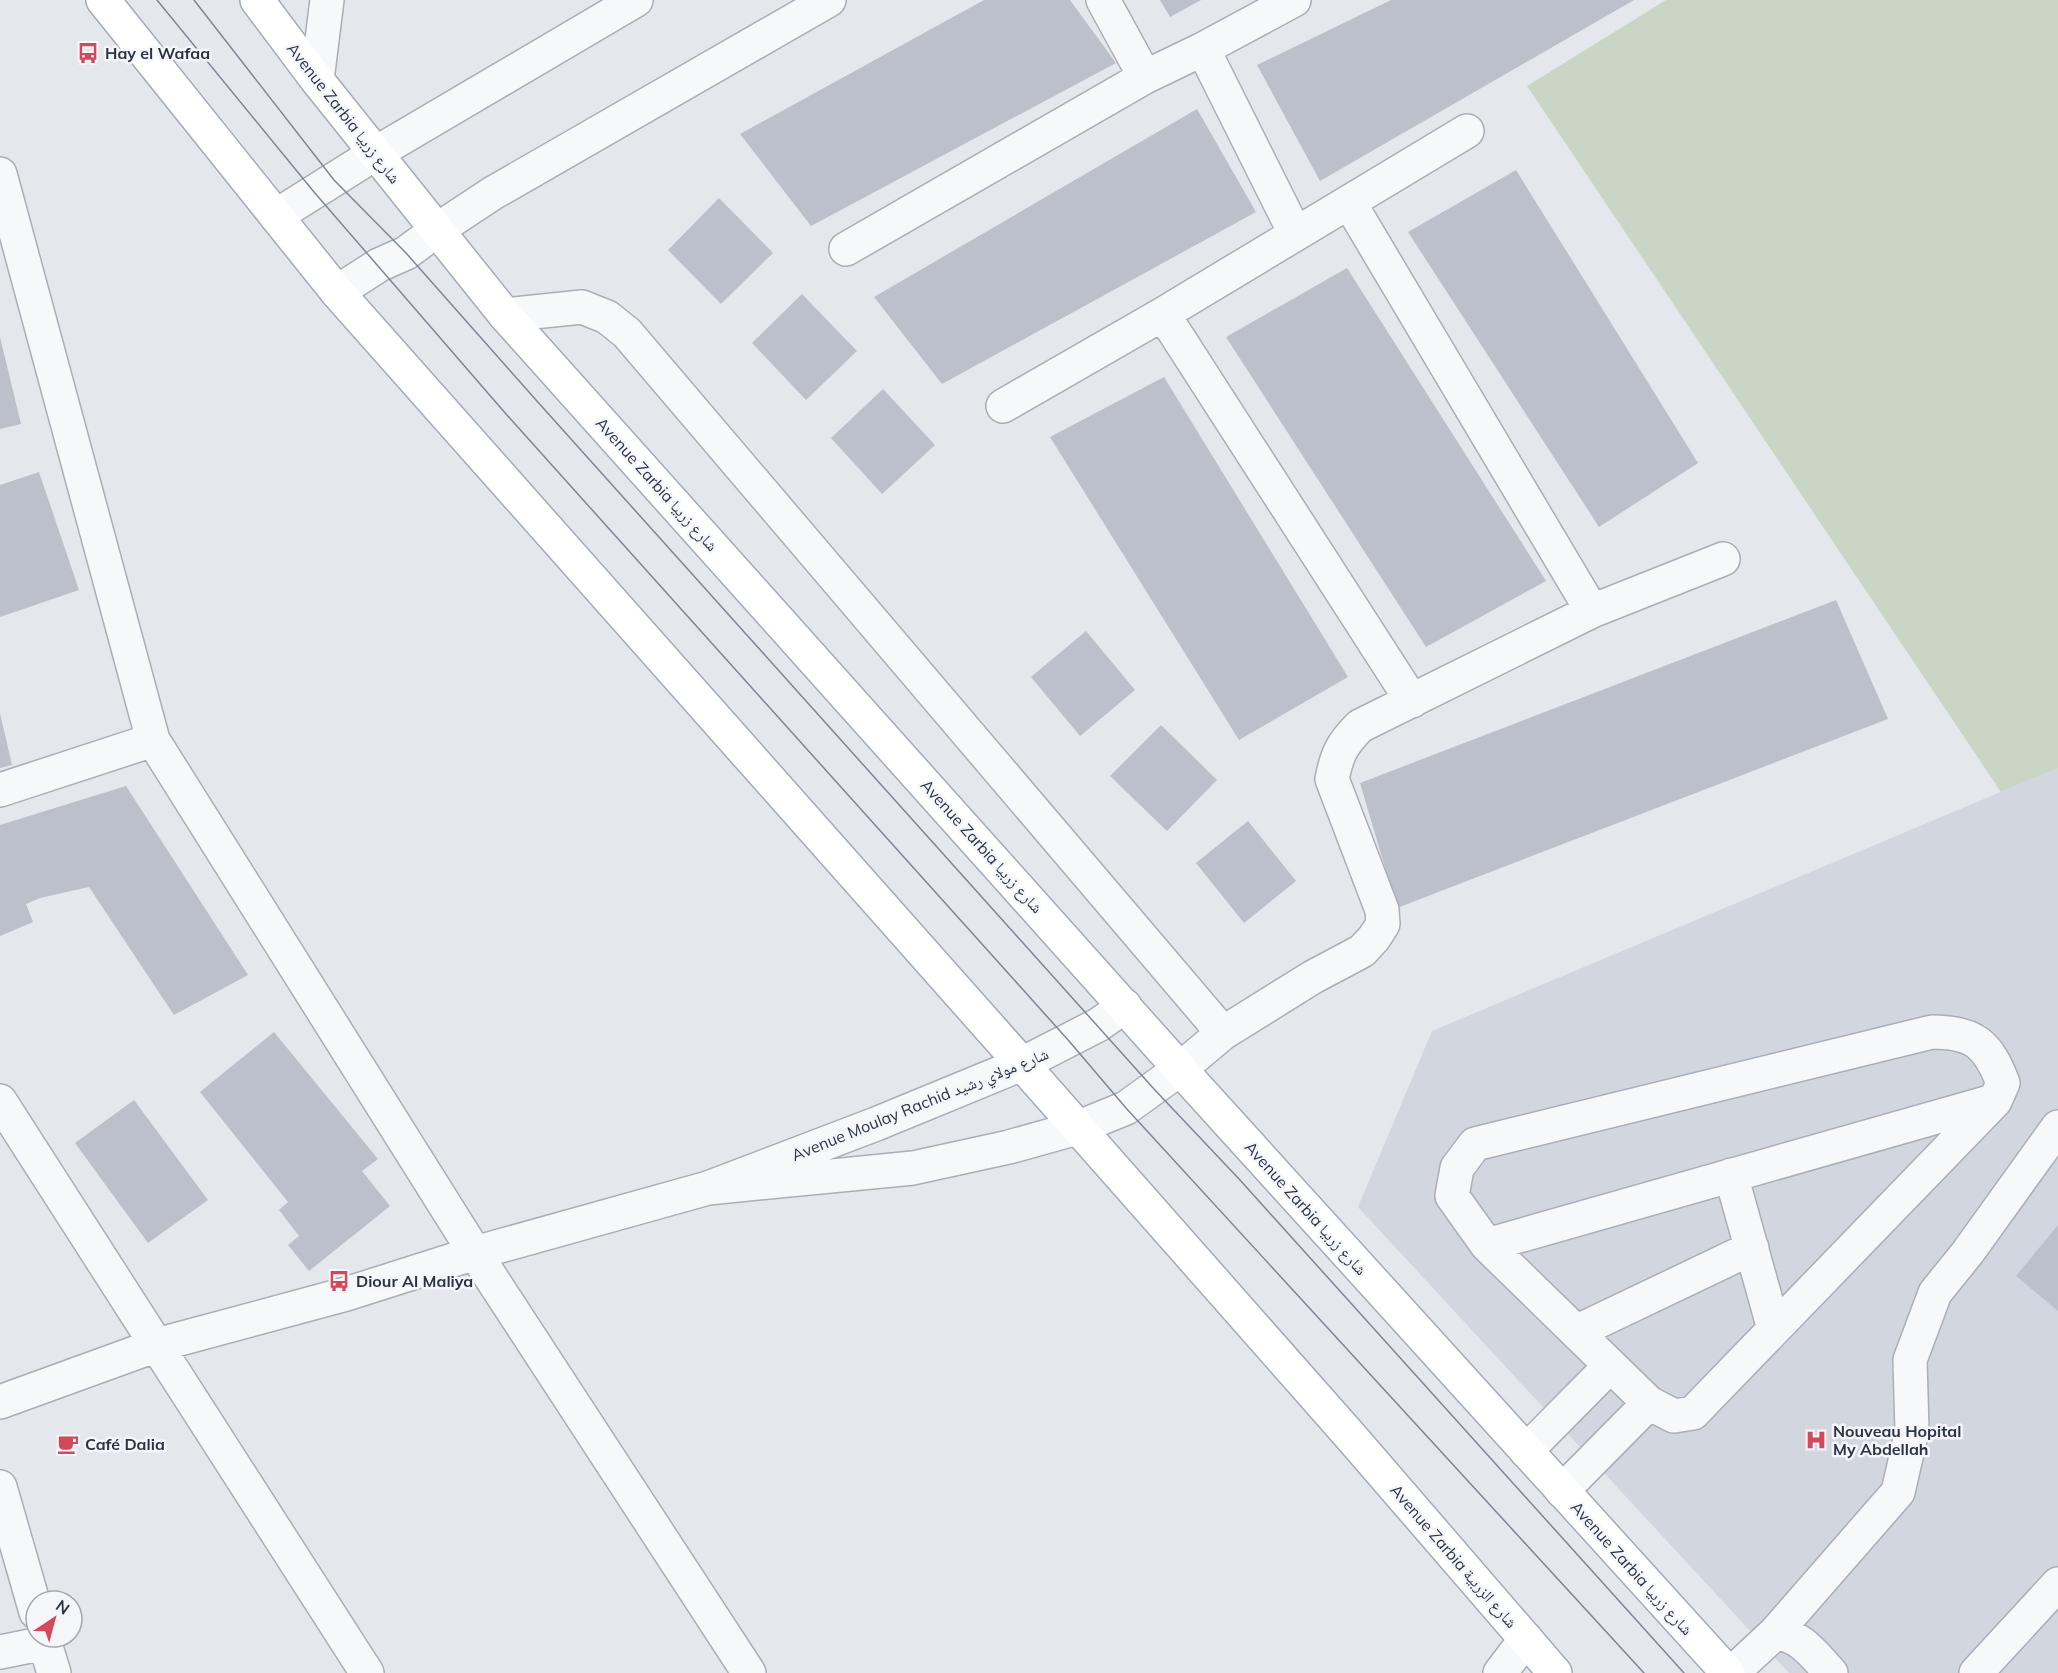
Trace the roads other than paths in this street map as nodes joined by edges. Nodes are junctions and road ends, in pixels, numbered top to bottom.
1 (103, 0) edge
2 (257, 0) edge
3 (327, 0) edge
4 (636, 0) edge
5 (829, 0) edge
6 (1103, 0) edge
7 (1294, 0) edge
8 (795, 9) edge
9 (1203, 49) junction
10 (1144, 77) junction
11 (317, 80) junction
12 (1467, 131) dead end
13 (376, 153) junction
14 (0, 174) edge
15 (1349, 202) junction
16 (276, 216) junction
17 (437, 230) junction
18 (1295, 233) junction
19 (846, 249) dead end
20 (337, 292) junction
21 (1163, 314) junction
22 (506, 315) junction
23 (1003, 406) dead end
24 (1723, 559) dead end
25 (1592, 611) junction
26 (1412, 701) junction
27 (153, 740) junction
28 (0, 790) edge
29 (1125, 1006) junction
30 (1223, 1033) junction
31 (1022, 1064) junction
32 (1180, 1069) junction
33 (1995, 1101) junction
34 (3, 1114) edge
35 (2058, 1127) edge
36 (1077, 1128) junction
37 (1731, 1175) junction
38 (708, 1188) junction
39 (1487, 1245) junction
40 (1752, 1248) junction
41 (475, 1253) junction
42 (1774, 1329) junction
43 (1576, 1332) junction
44 (157, 1345) junction
45 (1610, 1366) junction
46 (0, 1402) edge
47 (1649, 1403) junction
48 (1526, 1451) junction
49 (0, 1487) edge
50 (1562, 1491) junction
51 (2058, 1584) edge
52 (30, 1589) edge
53 (1775, 1633) junction
54 (1526, 1639) junction
55 (24, 1646) edge
56 (0, 1652) edge
57 (367, 1673) edge
58 (749, 1673) edge
59 (1500, 1673) edge
60 (1555, 1673) edge
61 (1730, 1673) edge
62 (1831, 1673) edge
63 (1976, 1673) edge

1 - 16 main road
2 - 11 main road, Avenue Zarbia شارع زربيا
3 - 11 street
4 - 13 street
5 - 8 street
6 - 10 street
7 - 9 street
8 - 17 street
9 - 10 street
9 - 18 street
10 - 19 street
11 - 13 main road, Avenue Zarbia شارع زربيا
12 - 15 street
13 - 16 street
13 - 17 main road, Avenue Zarbia شارع زربيا
14 - 27 street
15 - 18 street
15 - 25 street
16 - 20 main road
17 - 20 street
17 - 22 main road, Avenue Zarbia شارع زربيا
18 - 21 street
20 - 31 main road
21 - 23 street
21 - 26 street
22 - 29 main road, Avenue Zarbia شارع زربيا
22 - 30 street
24 - 25 street
25 - 26 street
26 - 30 street, Avenue Moulay Rachid شارع مولاي رشيد
27 - 28 street
27 - 41 street
29 - 31 street, Avenue Moulay Rachid شارع مولاي رشيد
29 - 32 main road, Avenue Zarbia شارع زربيا
30 - 32 street, Avenue Moulay Rachid شارع مولاي رشيد
31 - 36 main road
31 - 38 street, Avenue Moulay Rachid شارع مولاي رشيد
32 - 36 street, Avenue Moulay Rachid شارع مولاي رشيد
32 - 48 main road, Avenue Zarbia شارع زربيا
33 - 37 street
33 - 39 street
33 - 42 street
34 - 44 street
35 - 53 street
36 - 38 street, Avenue Moulay Rachid شارع مولاي رشيد
36 - 54 main road, Avenue Zarbia شارع الزربية
37 - 39 street
37 - 40 street
38 - 41 street, Avenue Moulay Rachid شارع مولاي رشيد
39 - 43 street
40 - 42 street
40 - 43 street
41 - 44 street, Avenue Moulay Rachid شارع مولاي رشيد
41 - 58 street
42 - 47 street
43 - 45 street
44 - 46 street, Avenue Moulay Rachid شارع مولاي رشيد
44 - 57 street
45 - 47 street
45 - 48 street
47 - 50 street
48 - 50 main road, Avenue Zarbia شارع زربيا
49 - 52 street
50 - 61 main road, Avenue Zarbia شارع زربيا
51 - 63 street
53 - 61 street
53 - 62 street
54 - 59 street
54 - 60 main road, Avenue Zarbia شارع الزربية
55 - 56 street

